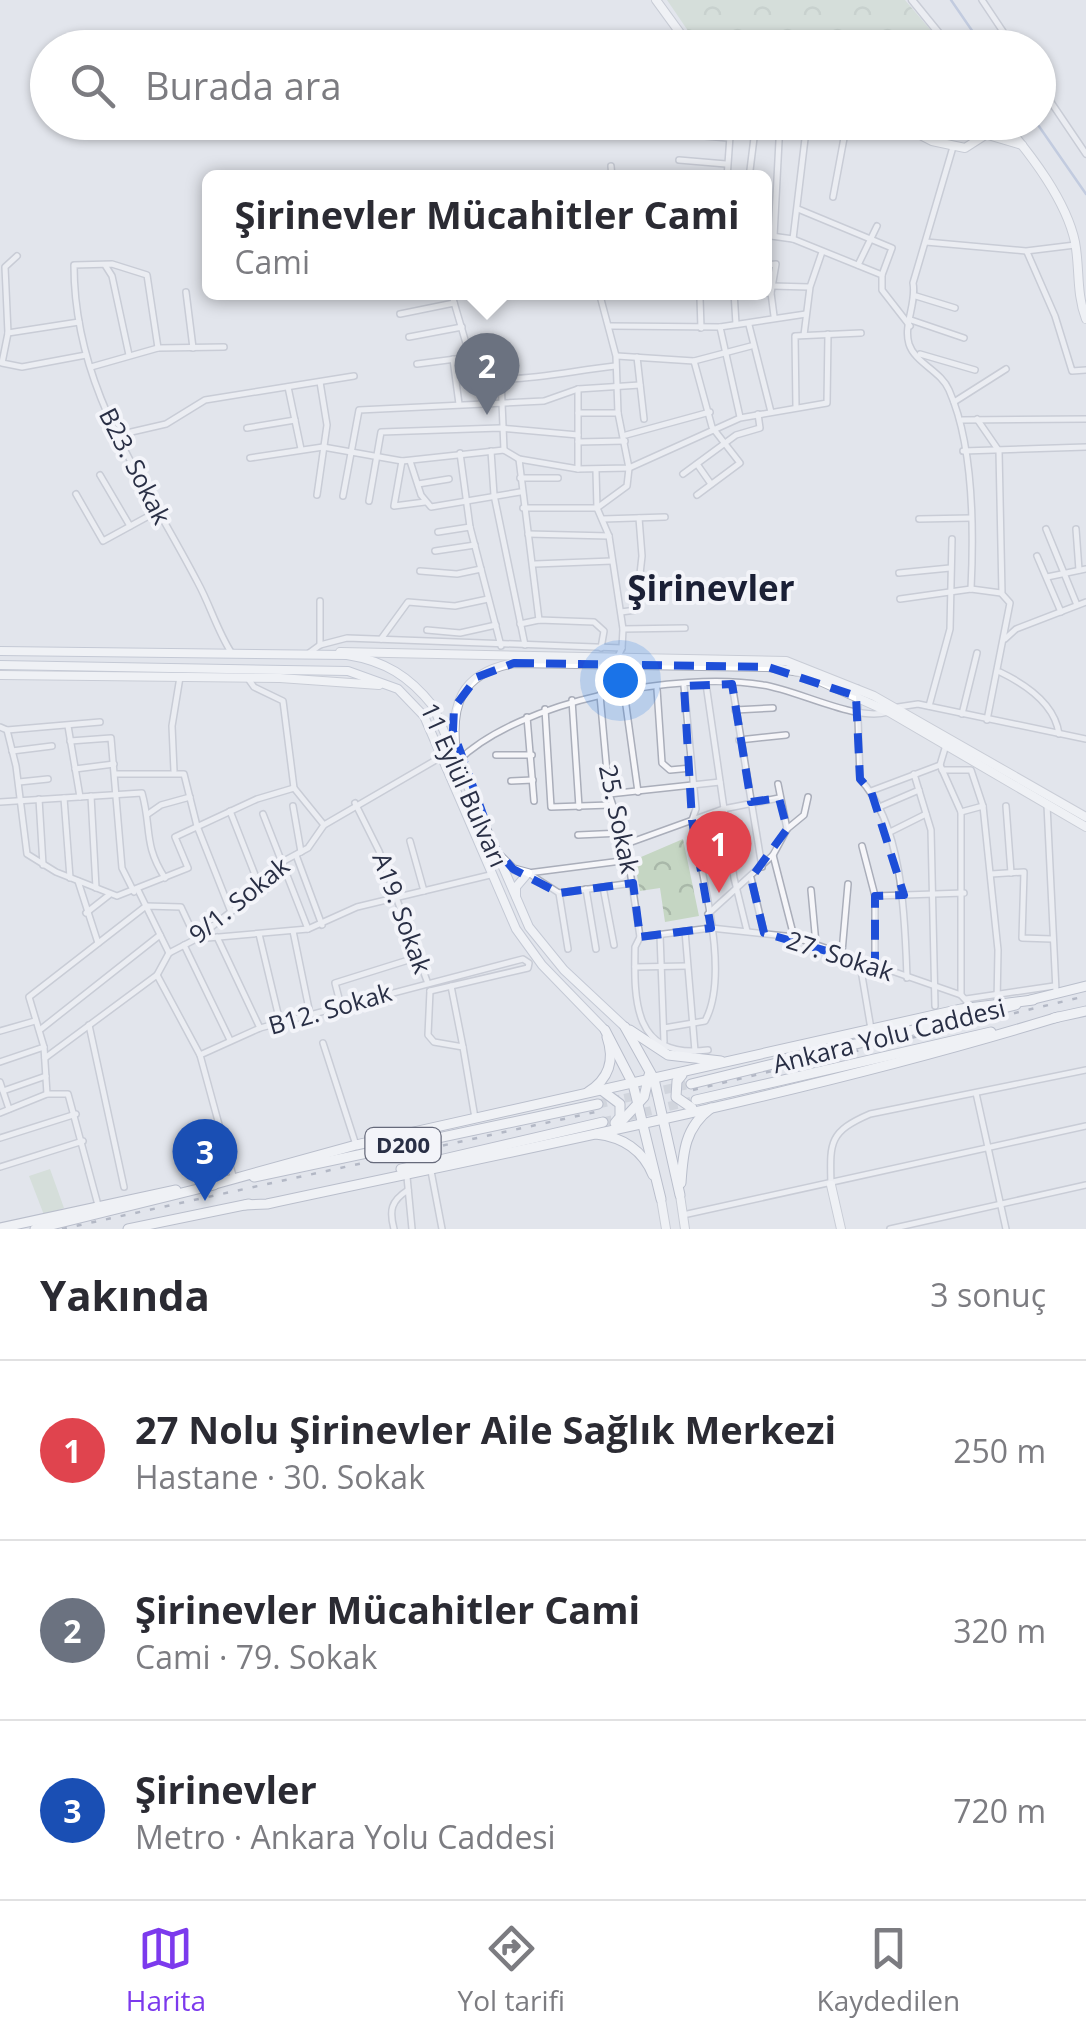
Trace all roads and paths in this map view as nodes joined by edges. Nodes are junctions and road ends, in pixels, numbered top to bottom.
1 (656, 0) edge
2 (912, 0) edge
3 (982, 0) edge
4 (678, 30) edge
5 (936, 30) edge
6 (1002, 30) edge
7 (1056, 110) edge
8 (729, 140) edge
9 (754, 140) edge
10 (779, 140) edge
11 (805, 140) edge
12 (844, 140) edge
13 (937, 140) edge
14 (976, 140) edge
15 (1010, 140) edge
16 (1019, 140) edge
17 (1024, 146) junction
18 (953, 147) junction
19 (1086, 154) edge
20 (679, 160) dead end
21 (728, 164) junction
22 (611, 166) dead end
23 (611, 170) edge
24 (728, 170) edge
25 (750, 170) edge
26 (833, 196) dead end
27 (798, 208) junction
28 (877, 226) dead end
29 (774, 236) joint
30 (794, 239) junction
31 (871, 240) junction
32 (1086, 241) edge
33 (926, 242) junction
34 (1076, 245) junction
35 (822, 252) junction
36 (1026, 252) junction
37 (17, 256) dead end
38 (103, 263) junction
39 (772, 264) edge
40 (858, 265) junction
41 (882, 275) junction
42 (1081, 282) edge
43 (772, 285) edge
44 (810, 287) junction
45 (772, 290) edge
46 (186, 292) dead end
47 (916, 296) junction
48 (772, 299) edge
49 (453, 300) edge
50 (601, 300) edge
51 (700, 300) edge
52 (734, 300) edge
53 (454, 303) junction
54 (955, 308) dead end
55 (1084, 308) edge
56 (400, 314) dead end
57 (806, 314) junction
58 (774, 316) junction
59 (1086, 319) edge
60 (78, 322) junction
61 (910, 323) junction
62 (749, 325) junction
63 (610, 326) junction
64 (736, 326) junction
65 (720, 327) junction
66 (462, 328) junction
67 (701, 328) junction
68 (8, 333) junction
69 (861, 333) dead end
70 (804, 334) junction
71 (828, 334) junction
72 (409, 336) dead end
73 (964, 338) dead end
74 (751, 346) junction
75 (224, 347) dead end
76 (158, 348) junction
77 (193, 348) junction
78 (914, 352) junction
79 (726, 353) junction
80 (86, 355) junction
81 (129, 356) junction
82 (616, 356) junction
83 (471, 357) junction
84 (638, 357) junction
85 (454, 359) junction
86 (694, 361) junction
87 (417, 364) dead end
88 (615, 366) junction
89 (90, 367) junction
90 (1006, 369) dead end
91 (974, 370) dead end
92 (1086, 370) edge
93 (354, 376) dead end
94 (501, 379) junction
95 (320, 382) junction
96 (640, 385) junction
97 (288, 387) junction
98 (616, 387) junction
99 (578, 389) junction
100 (500, 402) junction
101 (954, 402) junction
102 (459, 404) junction
103 (796, 407) junction
104 (710, 412) junction
105 (770, 412) junction
106 (578, 413) junction
107 (618, 413) junction
108 (758, 414) junction
109 (644, 418) dead end
110 (740, 418) junction
111 (976, 419) junction
112 (1086, 419) edge
113 (295, 420) junction
114 (962, 420) junction
115 (712, 427) junction
116 (246, 428) dead end
117 (500, 428) junction
118 (114, 436) junction
119 (578, 438) junction
120 (626, 438) junction
121 (723, 446) junction
122 (323, 447) junction
123 (1086, 447) edge
124 (300, 449) junction
125 (504, 450) junction
126 (348, 451) junction
127 (491, 451) junction
128 (963, 451) junction
129 (1000, 451) junction
130 (460, 454) junction
131 (375, 456) junction
132 (250, 458) dead end
133 (519, 459) junction
134 (406, 461) junction
135 (697, 464) junction
136 (629, 468) junction
137 (578, 469) junction
138 (596, 471) junction
139 (683, 474) dead end
140 (100, 475) dead end
141 (520, 478) junction
142 (558, 478) dead end
143 (449, 479) dead end
144 (418, 484) junction
145 (712, 484) junction
146 (521, 492) junction
147 (76, 494) dead end
148 (317, 495) dead end
149 (696, 495) dead end
150 (343, 496) dead end
151 (494, 496) junction
152 (368, 501) dead end
153 (467, 501) junction
154 (426, 502) junction
155 (523, 508) junction
156 (597, 508) junction
157 (156, 512) junction
158 (665, 517) dead end
159 (639, 518) junction
160 (971, 518) junction
161 (919, 519) dead end
162 (602, 520) junction
163 (130, 526) junction
164 (470, 527) junction
165 (1046, 530) dead end
166 (1076, 530) dead end
167 (438, 532) dead end
168 (528, 534) junction
169 (609, 536) junction
170 (952, 539) dead end
171 (475, 545) junction
172 (436, 551) dead end
173 (1037, 556) dead end
174 (613, 561) junction
175 (535, 564) junction
176 (950, 568) junction
177 (482, 569) junction
178 (1082, 569) edge
179 (420, 571) dead end
180 (1063, 571) junction
181 (899, 572) dead end
182 (1047, 577) junction
183 (970, 590) junction
184 (949, 593) junction
185 (1002, 594) junction
186 (489, 598) junction
187 (900, 599) dead end
188 (320, 601) dead end
189 (1086, 602) edge
190 (1078, 604) junction
191 (621, 612) junction
192 (1060, 612) junction
193 (539, 620) junction
194 (520, 624) junction
195 (496, 625) junction
196 (685, 628) dead end
197 (623, 629) junction
198 (427, 630) dead end
199 (381, 639) junction
200 (1003, 642) junction
201 (320, 645) junction
202 (501, 646) junction
203 (525, 646) junction
204 (602, 648) junction
205 (0, 652) edge
206 (977, 653) dead end
207 (232, 654) junction
208 (308, 654) junction
209 (326, 654) junction
210 (619, 657) junction
211 (0, 665) edge
212 (1000, 672) junction
213 (0, 675) edge
214 (180, 677) junction
215 (247, 677) junction
216 (706, 684) junction
217 (732, 684) junction
218 (684, 686) junction
219 (398, 689) junction
220 (657, 689) junction
221 (624, 691) junction
222 (856, 692) junction
223 (600, 695) junction
224 (572, 700) junction
225 (929, 706) junction
226 (773, 708) dead end
227 (545, 709) junction
228 (736, 710) junction
229 (854, 710) junction
230 (892, 710) junction
231 (962, 714) junction
232 (528, 717) junction
233 (987, 720) junction
234 (100, 722) dead end
235 (68, 726) junction
236 (4, 729) edge
237 (1059, 734) junction
238 (786, 735) dead end
239 (1086, 738) edge
240 (739, 740) junction
241 (70, 741) junction
242 (52, 746) dead end
243 (946, 746) junction
244 (12, 751) junction
245 (444, 755) junction
246 (496, 755) dead end
247 (532, 755) junction
248 (457, 758) junction
249 (114, 764) junction
250 (692, 768) junction
251 (941, 768) junction
252 (75, 769) junction
253 (174, 772) junction
254 (115, 774) junction
255 (914, 774) junction
256 (48, 779) dead end
257 (534, 780) junction
258 (511, 781) dead end
259 (19, 782) junction
260 (720, 782) junction
261 (778, 784) dead end
262 (694, 786) junction
263 (294, 788) junction
264 (919, 790) junction
265 (871, 791) junction
266 (638, 792) junction
267 (117, 794) junction
268 (609, 794) junction
269 (91, 796) junction
270 (80, 797) junction
271 (808, 797) dead end
272 (64, 798) junction
273 (190, 798) junction
274 (779, 798) junction
275 (39, 799) junction
276 (22, 800) junction
277 (534, 801) dead end
278 (0, 802) edge
279 (751, 802) junction
280 (355, 803) junction
281 (611, 805) junction
282 (1047, 805) junction
283 (293, 806) dead end
284 (982, 806) junction
285 (1006, 806) dead end
286 (580, 807) junction
287 (877, 808) junction
288 (724, 809) junction
289 (230, 811) junction
290 (961, 812) junction
291 (148, 814) junction
292 (263, 814) dead end
293 (926, 814) junction
294 (1086, 817) edge
295 (692, 820) junction
296 (197, 826) junction
297 (324, 826) junction
298 (1086, 827) edge
299 (787, 829) junction
300 (622, 833) junction
301 (886, 834) junction
302 (578, 835) dead end
303 (410, 841) dead end
304 (626, 844) junction
305 (862, 846) dead end
306 (495, 848) junction
307 (298, 853) junction
308 (773, 854) junction
309 (629, 860) junction
310 (282, 862) junction
311 (42, 864) junction
312 (762, 866) junction
313 (1011, 872) junction
314 (528, 873) junction
315 (991, 874) junction
316 (490, 875) junction
317 (70, 878) junction
318 (165, 878) junction
319 (751, 878) junction
320 (78, 881) junction
321 (633, 883) junction
322 (848, 884) dead end
323 (259, 885) junction
324 (603, 887) junction
325 (96, 888) junction
326 (586, 889) junction
327 (811, 890) dead end
328 (136, 891) junction
329 (424, 891) junction
330 (737, 891) junction
331 (559, 893) junction
332 (904, 894) junction
333 (934, 894) junction
334 (964, 894) junction
335 (109, 895) junction
336 (875, 896) junction
337 (398, 897) junction
338 (516, 901) junction
339 (146, 906) junction
340 (231, 912) junction
341 (86, 914) junction
342 (708, 914) junction
343 (322, 926) junction
344 (710, 928) junction
345 (308, 930) junction
346 (293, 931) junction
347 (686, 931) junction
348 (747, 931) junction
349 (764, 933) junction
350 (260, 934) junction
351 (160, 935) junction
352 (660, 935) junction
353 (218, 937) junction
354 (794, 937) junction
355 (640, 938) junction
356 (196, 939) junction
357 (1052, 940) junction
358 (98, 943) junction
359 (816, 944) junction
360 (184, 946) junction
361 (614, 946) dead end
362 (568, 949) dead end
363 (596, 949) dead end
364 (842, 952) junction
365 (169, 953) junction
366 (418, 956) junction
367 (860, 958) junction
368 (875, 964) junction
369 (661, 966) junction
370 (686, 966) junction
371 (635, 967) junction
372 (156, 976) junction
373 (907, 978) junction
374 (428, 982) junction
375 (451, 986) junction
376 (1086, 986) edge
377 (935, 988) junction
378 (1056, 990) junction
379 (430, 991) junction
380 (997, 999) junction
381 (966, 1000) junction
382 (1033, 1000) junction
383 (340, 1006) junction
384 (936, 1006) dead end
385 (1086, 1011) edge
386 (310, 1014) junction
387 (1058, 1017) junction
388 (35, 1021) junction
389 (280, 1022) junction
390 (89, 1025) junction
391 (690, 1026) junction
392 (625, 1027) junction
393 (260, 1028) junction
394 (664, 1028) junction
395 (40, 1030) junction
396 (605, 1030) junction
397 (871, 1030) junction
398 (0, 1031) edge
399 (230, 1040) junction
400 (664, 1042) junction
401 (324, 1043) dead end
402 (463, 1047) junction
403 (44, 1048) junction
404 (708, 1050) dead end
405 (695, 1052) junction
406 (200, 1055) junction
407 (45, 1058) junction
408 (0, 1062) edge
409 (734, 1062) junction
410 (1086, 1070) edge
411 (684, 1073) junction
412 (46, 1076) junction
413 (652, 1080) junction
414 (0, 1082) edge
415 (633, 1084) junction
416 (691, 1084) tunnel mouth
417 (3, 1091) junction
418 (604, 1092) junction
419 (976, 1093) junction
420 (47, 1094) junction
421 (580, 1097) junction
422 (641, 1102) junction
423 (598, 1104) tunnel mouth
424 (695, 1104) junction
425 (716, 1104) junction
426 (9, 1109) junction
427 (662, 1111) junction
428 (0, 1113) edge
429 (76, 1114) junction
430 (476, 1119) junction
431 (644, 1120) junction
432 (603, 1122) tunnel mouth
433 (1086, 1126) edge
434 (588, 1133) junction
435 (0, 1138) edge
436 (83, 1141) junction
437 (356, 1146) junction
438 (988, 1149) junction
439 (0, 1167) edge
440 (430, 1168) junction
441 (407, 1174) junction
442 (233, 1176) junction
443 (831, 1185) junction
444 (1086, 1185) edge
445 (124, 1187) dead end
446 (203, 1188) junction
447 (408, 1190) junction
448 (680, 1195) junction
449 (661, 1198) junction
450 (409, 1199) junction
451 (1000, 1204) junction
452 (98, 1205) junction
453 (245, 1205) junction
454 (390, 1213) junction
455 (683, 1215) junction
456 (159, 1226) junction
457 (0, 1228) edge
458 (34, 1229) edge
459 (128, 1229) edge
460 (147, 1229) edge
461 (394, 1229) edge
462 (412, 1229) edge
463 (442, 1229) edge
464 (666, 1229) edge
465 (685, 1229) edge
466 (842, 1229) edge
467 (890, 1229) edge
468 (1006, 1229) edge

1 - 4 main road
2 - 5 street
3 - 6 street
7 - 19 street
8 - 21 street
9 - 25 street
10 - 29 street
11 - 27 street
12 - 26 street
13 - 18 main road
14 - 18 main road
15 - 17 main road
16 - 17 main road
17 - 34 main road
18 - 33 street
20 - 21 street
21 - 24 street
22 - 23 street
27 - 30 street
27 - 31 street
28 - 31 street
29 - 30 street
30 - 35 street
31 - 40 street
31 - 41 street
32 - 34 main road
33 - 36 street
33 - 47 street
34 - 36 street
34 - 42 main road
35 - 40 street
35 - 44 street
36 - 92 street
37 - 68 street
38 - 60 street, B23. Sokak
38 - 76 street
38 - 81 street
39 - 43 street
40 - 41 street
41 - 61 street
42 - 55 main road
44 - 45 street
44 - 57 street
46 - 77 street
47 - 54 street
47 - 61 street
48 - 58 street
49 - 53 street
50 - 63 street
51 - 67 street
52 - 64 street
53 - 56 street
53 - 66 street
55 - 59 main road
57 - 58 street
57 - 70 street
58 - 62 street
60 - 68 street
60 - 80 street, B23. Sokak
61 - 73 street
61 - 78 street
62 - 64 street
62 - 74 street
63 - 67 street
63 - 82 street
64 - 65 street
65 - 67 street
65 - 79 street
66 - 72 street
66 - 83 street
68 - 80 street
69 - 71 street
70 - 71 street
70 - 103 street
71 - 103 street
74 - 79 street
74 - 105 street
75 - 77 street
76 - 77 street
76 - 81 street
78 - 91 street
78 - 101 street
79 - 86 street
79 - 110 street
80 - 89 street, B23. Sokak
81 - 89 street
82 - 84 street
82 - 88 street
83 - 85 street
83 - 94 street
84 - 86 street
84 - 96 street
85 - 87 street
85 - 102 street
86 - 104 street
88 - 94 street
88 - 98 street
89 - 118 street, B23. Sokak
90 - 101 street
93 - 95 street
94 - 100 street
95 - 97 street
95 - 122 street
96 - 98 street
96 - 109 street
97 - 113 street
97 - 118 street
98 - 99 street
98 - 107 street
99 - 100 street
99 - 106 street
100 - 102 street
100 - 117 street
101 - 114 street
102 - 126 street
103 - 105 street
104 - 115 street
104 - 120 street
105 - 108 street
106 - 107 street
106 - 119 street
107 - 120 street
108 - 110 street
108 - 121 street
110 - 115 street
111 - 112 street
111 - 114 street
111 - 129 street
113 - 116 street
113 - 124 street
114 - 128 street
115 - 121 street
115 - 136 street
117 - 119 street
117 - 125 street
117 - 131 street
118 - 157 street, B23. Sokak
119 - 120 street
119 - 137 street
120 - 136 street
121 - 135 street
121 - 145 street
122 - 124 street
122 - 126 street
122 - 148 street
123 - 129 street
124 - 132 street
125 - 127 street
125 - 133 street
126 - 131 street
126 - 150 street
127 - 130 street
127 - 151 street
128 - 129 street
128 - 160 street
129 - 185 street
130 - 134 street
130 - 153 street
131 - 134 street
131 - 152 street
133 - 137 street
133 - 141 street
134 - 144 street
134 - 154 street
135 - 139 street
135 - 145 street
136 - 138 street
136 - 156 street
137 - 138 street
138 - 156 street
140 - 163 street
141 - 142 street
141 - 146 street
143 - 144 street
144 - 154 street
145 - 149 street
146 - 151 street
146 - 155 street
147 - 163 street
151 - 153 street
151 - 194 street
153 - 154 street
153 - 164 street
155 - 156 street
155 - 168 street
156 - 162 street
157 - 163 street
157 - 207 street, B23. Sokak
158 - 159 street
159 - 162 street
159 - 191 street
160 - 161 street
160 - 183 street
162 - 169 street
164 - 167 street
164 - 171 street
165 - 180 street
166 - 178 street
168 - 169 street
168 - 175 street
169 - 174 street
170 - 176 street
171 - 172 street
171 - 177 street
173 - 182 street
174 - 175 street
174 - 191 street
175 - 193 street
176 - 181 street
176 - 184 street
177 - 179 street
177 - 186 street
178 - 180 street
180 - 182 street
180 - 190 street
182 - 192 street
183 - 184 street
183 - 185 street
184 - 187 street
184 - 225 street
185 - 200 street
186 - 195 street
186 - 199 street
188 - 201 street
189 - 190 street
190 - 192 street
191 - 197 street
192 - 200 street
193 - 194 street
193 - 204 street
194 - 203 street
195 - 198 street
195 - 202 street
196 - 197 street
197 - 210 street
199 - 201 street
199 - 202 street
200 - 212 street
201 - 208 street
202 - 203 street
203 - 204 street
204 - 210 street
205 - 207 main road, 11 Eylül Bulvarı
206 - 231 street
207 - 208 main road, 11 Eylül Bulvarı
208 - 209 main road, 11 Eylül Bulvarı
209 - 210 main road
209 - 248 main road, 11 Eylül Bulvarı
210 - 222 main road
210 - 223 street
210 - 248 main road
211 - 219 main road, 11 Eylül Bulvarı
212 - 233 street
212 - 237 street
213 - 214 main road
214 - 215 main road
214 - 253 street
215 - 219 main road
215 - 263 street
216 - 217 street
216 - 218 street
216 - 260 street
217 - 228 street
217 - 229 street
218 - 220 street
218 - 250 street
219 - 245 main road, 11 Eylül Bulvarı
220 - 221 street
220 - 250 street
221 - 223 street
221 - 266 street
222 - 229 street
222 - 230 main road
223 - 224 street
223 - 268 street, 25. Sokak
224 - 227 street
224 - 286 street
225 - 230 street
225 - 231 street
226 - 228 street
227 - 232 street
227 - 286 street
228 - 240 street
229 - 230 street
229 - 265 street
230 - 243 main road
230 - 294 main road
231 - 233 street
232 - 247 street
232 - 248 street
233 - 237 street
234 - 235 street
235 - 236 street
235 - 241 street
236 - 244 street
237 - 239 street
238 - 240 street
240 - 279 street
241 - 249 street
241 - 252 street
242 - 244 street
243 - 251 street
243 - 282 main road
244 - 259 street
245 - 280 street, 9/1. Sokak
245 - 316 main road, 11 Eylül Bulvarı
246 - 247 street
247 - 257 street
248 - 306 main road, 11 Eylül Bulvarı
249 - 252 street
249 - 254 street
250 - 262 street
251 - 255 street
251 - 284 street
251 - 290 street
252 - 270 street
253 - 254 street
253 - 273 street
254 - 267 street
255 - 264 street
255 - 265 street
256 - 259 street
257 - 258 street
257 - 277 street
259 - 276 street
260 - 262 street
260 - 288 street
261 - 274 street
262 - 266 street
262 - 295 street
263 - 289 street
263 - 297 street
264 - 287 street
264 - 293 street
265 - 287 street
266 - 268 street
267 - 269 street
267 - 291 street
267 - 328 street
268 - 281 street, 25. Sokak
269 - 270 street
269 - 325 street
270 - 272 street
271 - 299 street
272 - 275 street
272 - 317 street
273 - 291 street
273 - 296 street
274 - 279 street
274 - 299 street
275 - 276 street
275 - 311 street
276 - 278 street
276 - 311 street
279 - 288 street
279 - 312 street
280 - 297 street, 9/1. Sokak
280 - 337 street, A19. Sokak
281 - 286 street
281 - 300 street, 25. Sokak
282 - 298 main road
282 - 357 street
283 - 307 street
284 - 290 street
284 - 315 street
285 - 313 street
287 - 301 street
288 - 295 street
288 - 330 street
289 - 296 street
289 - 323 street
290 - 334 street
291 - 318 street
292 - 310 street
293 - 301 street
293 - 333 street
295 - 304 street
295 - 342 street
296 - 318 street
296 - 340 street
297 - 307 street, 9/1. Sokak
299 - 308 street
300 - 302 street
300 - 304 street, 25. Sokak
301 - 332 street
303 - 329 street
304 - 309 street, 25. Sokak
305 - 336 street
306 - 314 main road
306 - 338 main road, 11 Eylül Bulvarı
307 - 310 street, 9/1. Sokak
307 - 343 street
308 - 312 street
308 - 354 street
309 - 314 street
309 - 321 street, 25. Sokak
310 - 323 street, 9/1. Sokak
310 - 345 street
311 - 317 street
312 - 319 street
313 - 315 street
313 - 357 street
314 - 331 street
314 - 338 main road
315 - 380 street
316 - 329 street
316 - 396 main road, 11 Eylül Bulvarı
317 - 320 street
318 - 328 street
319 - 330 street
319 - 349 street
320 - 325 street
320 - 341 street
321 - 324 street
321 - 355 street, 25. Sokak
322 - 364 street
323 - 340 street, 9/1. Sokak
324 - 326 street
324 - 361 street
325 - 335 street
326 - 331 street
326 - 363 street
327 - 359 street
328 - 335 street
328 - 339 street
329 - 337 street
330 - 342 street
330 - 348 street
331 - 362 street
332 - 333 street
332 - 336 street
332 - 373 street
333 - 334 street
333 - 377 street
334 - 381 street
335 - 341 street
336 - 368 street
337 - 343 street
337 - 366 street, A19. Sokak
338 - 392 main road, 11 Eylül Bulvarı
339 - 351 street
339 - 356 street
339 - 358 street
340 - 356 street, 9/1. Sokak
341 - 358 street
342 - 344 street
343 - 345 street
344 - 347 street, 27. Sokak
344 - 348 street, 27. Sokak
344 - 391 street
345 - 346 street
346 - 350 street
346 - 386 street
347 - 352 street, 27. Sokak
347 - 370 street
348 - 349 street, 27. Sokak
349 - 354 street, 27. Sokak
350 - 353 street
350 - 389 street
351 - 365 street
351 - 395 street
352 - 355 street, 27. Sokak
352 - 369 street
353 - 356 street
353 - 393 street
354 - 359 street, 27. Sokak
355 - 371 street, 25. Sokak
356 - 360 street, 9/1. Sokak
357 - 378 street
358 - 388 street
359 - 364 street, 27. Sokak
360 - 365 street, 9/1. Sokak
360 - 399 street
364 - 367 street, 27. Sokak
365 - 372 street, 9/1. Sokak
366 - 374 street, A19. Sokak
366 - 383 street
367 - 368 street, 27. Sokak
367 - 397 street
368 - 373 street, 27. Sokak
369 - 370 street
369 - 371 street
369 - 394 street
370 - 391 street
371 - 400 street, 25. Sokak
372 - 390 street, 9/1. Sokak
372 - 406 street
373 - 377 street, 27. Sokak
374 - 375 street, B12. Sokak
374 - 379 street, A19. Sokak
374 - 383 street, B12. Sokak
375 - 379 street
375 - 402 street
376 - 378 highway, Ankara Yolu Caddesi
377 - 381 street, 27. Sokak
377 - 384 street
378 - 380 street
378 - 382 highway, Ankara Yolu Caddesi
379 - 402 street, A19. Sokak
380 - 381 highway
380 - 382 highway
381 - 397 highway
382 - 416 highway, Ankara Yolu Caddesi
383 - 386 street, B12. Sokak
385 - 387 highway, Ankara Yolu Caddesi
386 - 389 street, B12. Sokak
387 - 424 highway, Ankara Yolu Caddesi
387 - 425 highway
388 - 395 street
388 - 398 street
389 - 393 street, B12. Sokak
390 - 407 street, 9/1. Sokak
390 - 445 street
391 - 394 street
391 - 405 street
392 - 409 highway
392 - 413 highway
393 - 399 street, B12. Sokak
394 - 400 street
395 - 403 street
396 - 415 highway
396 - 421 highway
397 - 409 highway
399 - 406 street, B12. Sokak
400 - 405 street
401 - 437 street
402 - 430 street
403 - 407 street
403 - 408 street
404 - 405 street
406 - 442 street
407 - 412 street
409 - 411 highway
410 - 419 street
411 - 413 highway
411 - 424 highway
412 - 417 street
412 - 420 street
413 - 415 highway
413 - 422 highway
413 - 427 highway
414 - 417 street
415 - 418 highway
415 - 422 highway
417 - 426 street
418 - 421 highway
418 - 434 highway
419 - 438 street
419 - 443 street
420 - 426 street
420 - 429 street
421 - 430 highway
422 - 427 highway
422 - 431 highway
422 - 434 highway
423 - 446 highway, D200
424 - 425 highway
424 - 427 highway
425 - 448 highway
426 - 428 street
427 - 431 highway
427 - 448 highway
429 - 435 street
429 - 436 street
430 - 437 highway
431 - 434 highway
431 - 449 highway
432 - 453 highway, D200
433 - 438 street
434 - 440 highway
434 - 449 highway
436 - 439 street
436 - 452 street
437 - 442 highway
438 - 443 street
438 - 451 street
440 - 441 highway
440 - 463 street
441 - 447 street
441 - 453 highway
442 - 446 highway
443 - 455 street
443 - 466 main road
444 - 451 street
446 - 452 highway
446 - 458 highway, D200
447 - 450 street
447 - 454 street
448 - 455 main road
449 - 464 main road
450 - 454 street
450 - 462 street
451 - 467 street
451 - 468 street
452 - 457 highway
453 - 456 highway, D200
454 - 461 street
455 - 465 main road
456 - 459 highway, D200
456 - 460 highway

